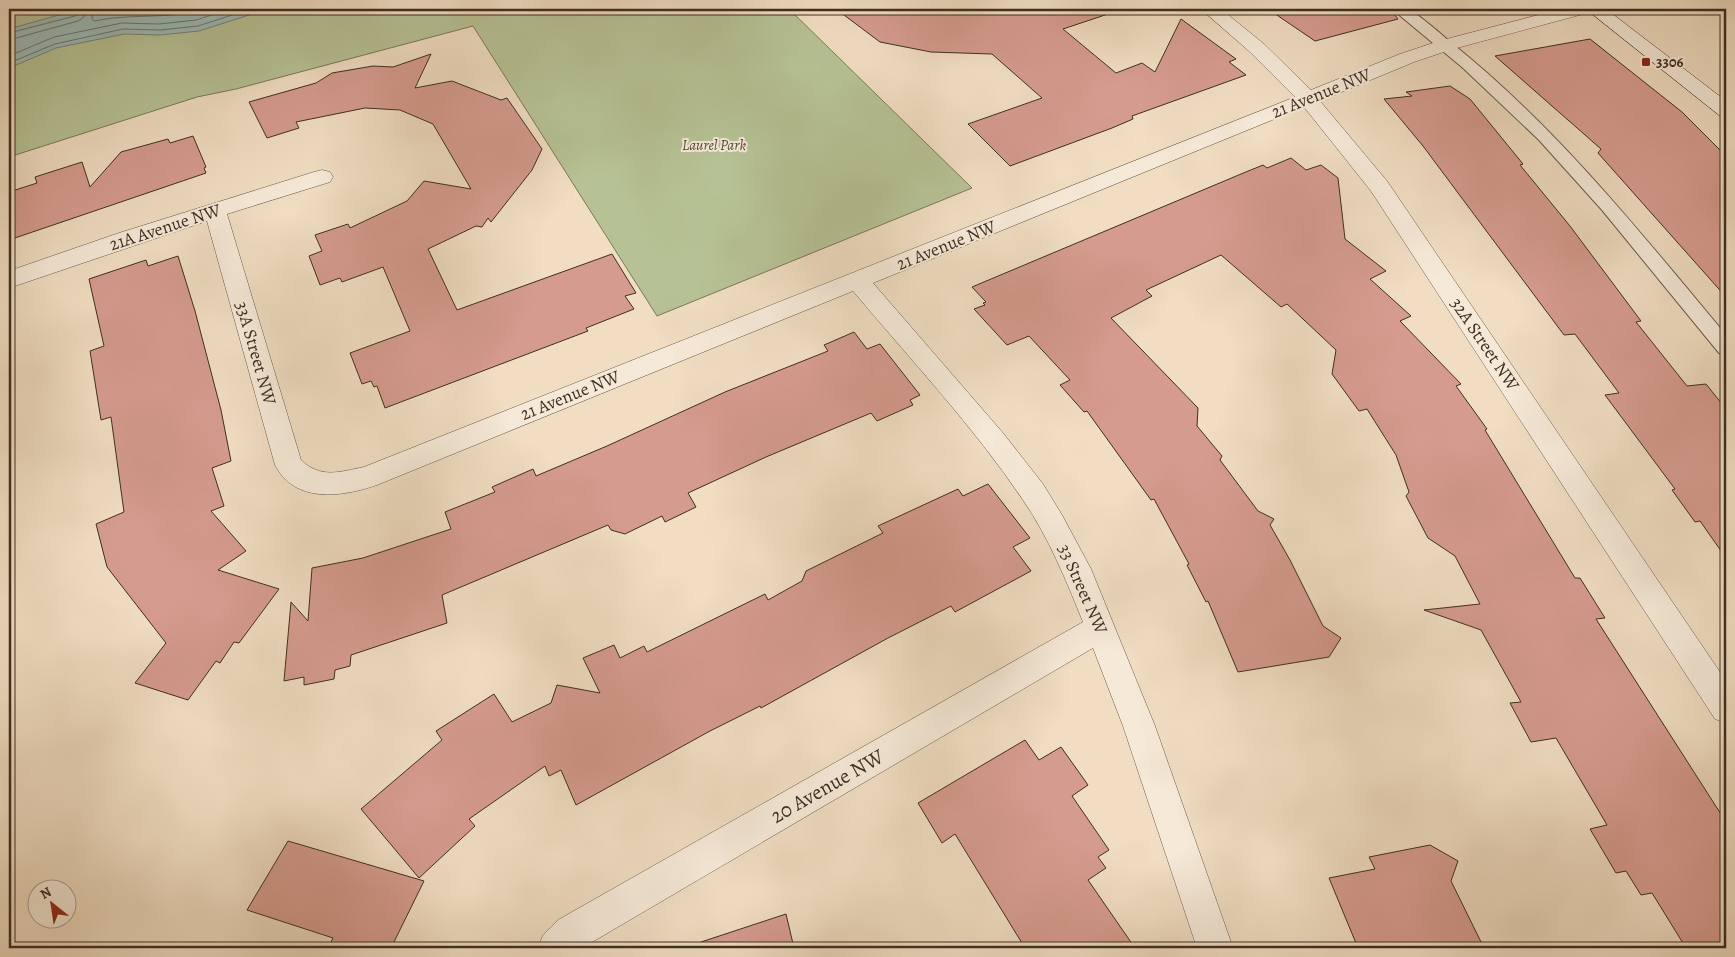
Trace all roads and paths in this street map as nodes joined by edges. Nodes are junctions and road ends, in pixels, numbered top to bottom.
1 (1210, 9) edge
2 (1399, 9) edge
3 (1581, 9) edge
4 (1595, 9) edge
5 (1446, 45) junction
6 (1306, 99) junction
7 (1726, 111) edge
8 (322, 177) dead end
9 (215, 211) junction
10 (9, 280) edge
11 (858, 281) junction
12 (1726, 348) edge
13 (313, 484) joint
14 (1102, 628) junction
15 (1715, 674) edge
16 (1726, 708) edge
17 (556, 948) edge
18 (1215, 948) edge

1 - 6 street, 32A Street NW
2 - 5 lane
3 - 5 street, 21 Avenue NW
4 - 7 street
5 - 6 street, 21 Avenue NW
5 - 12 lane
6 - 11 street, 21 Avenue NW
6 - 15 street, 32A Street NW
8 - 9 street, 21A Avenue NW
9 - 10 street, 21A Avenue NW
9 - 13 street, 33A Street NW
11 - 13 street, 21 Avenue NW
11 - 14 street, 33 Street NW
14 - 17 street, 20 Avenue NW
14 - 18 street, 33 Street NW
15 - 16 street, 32A Street NW

